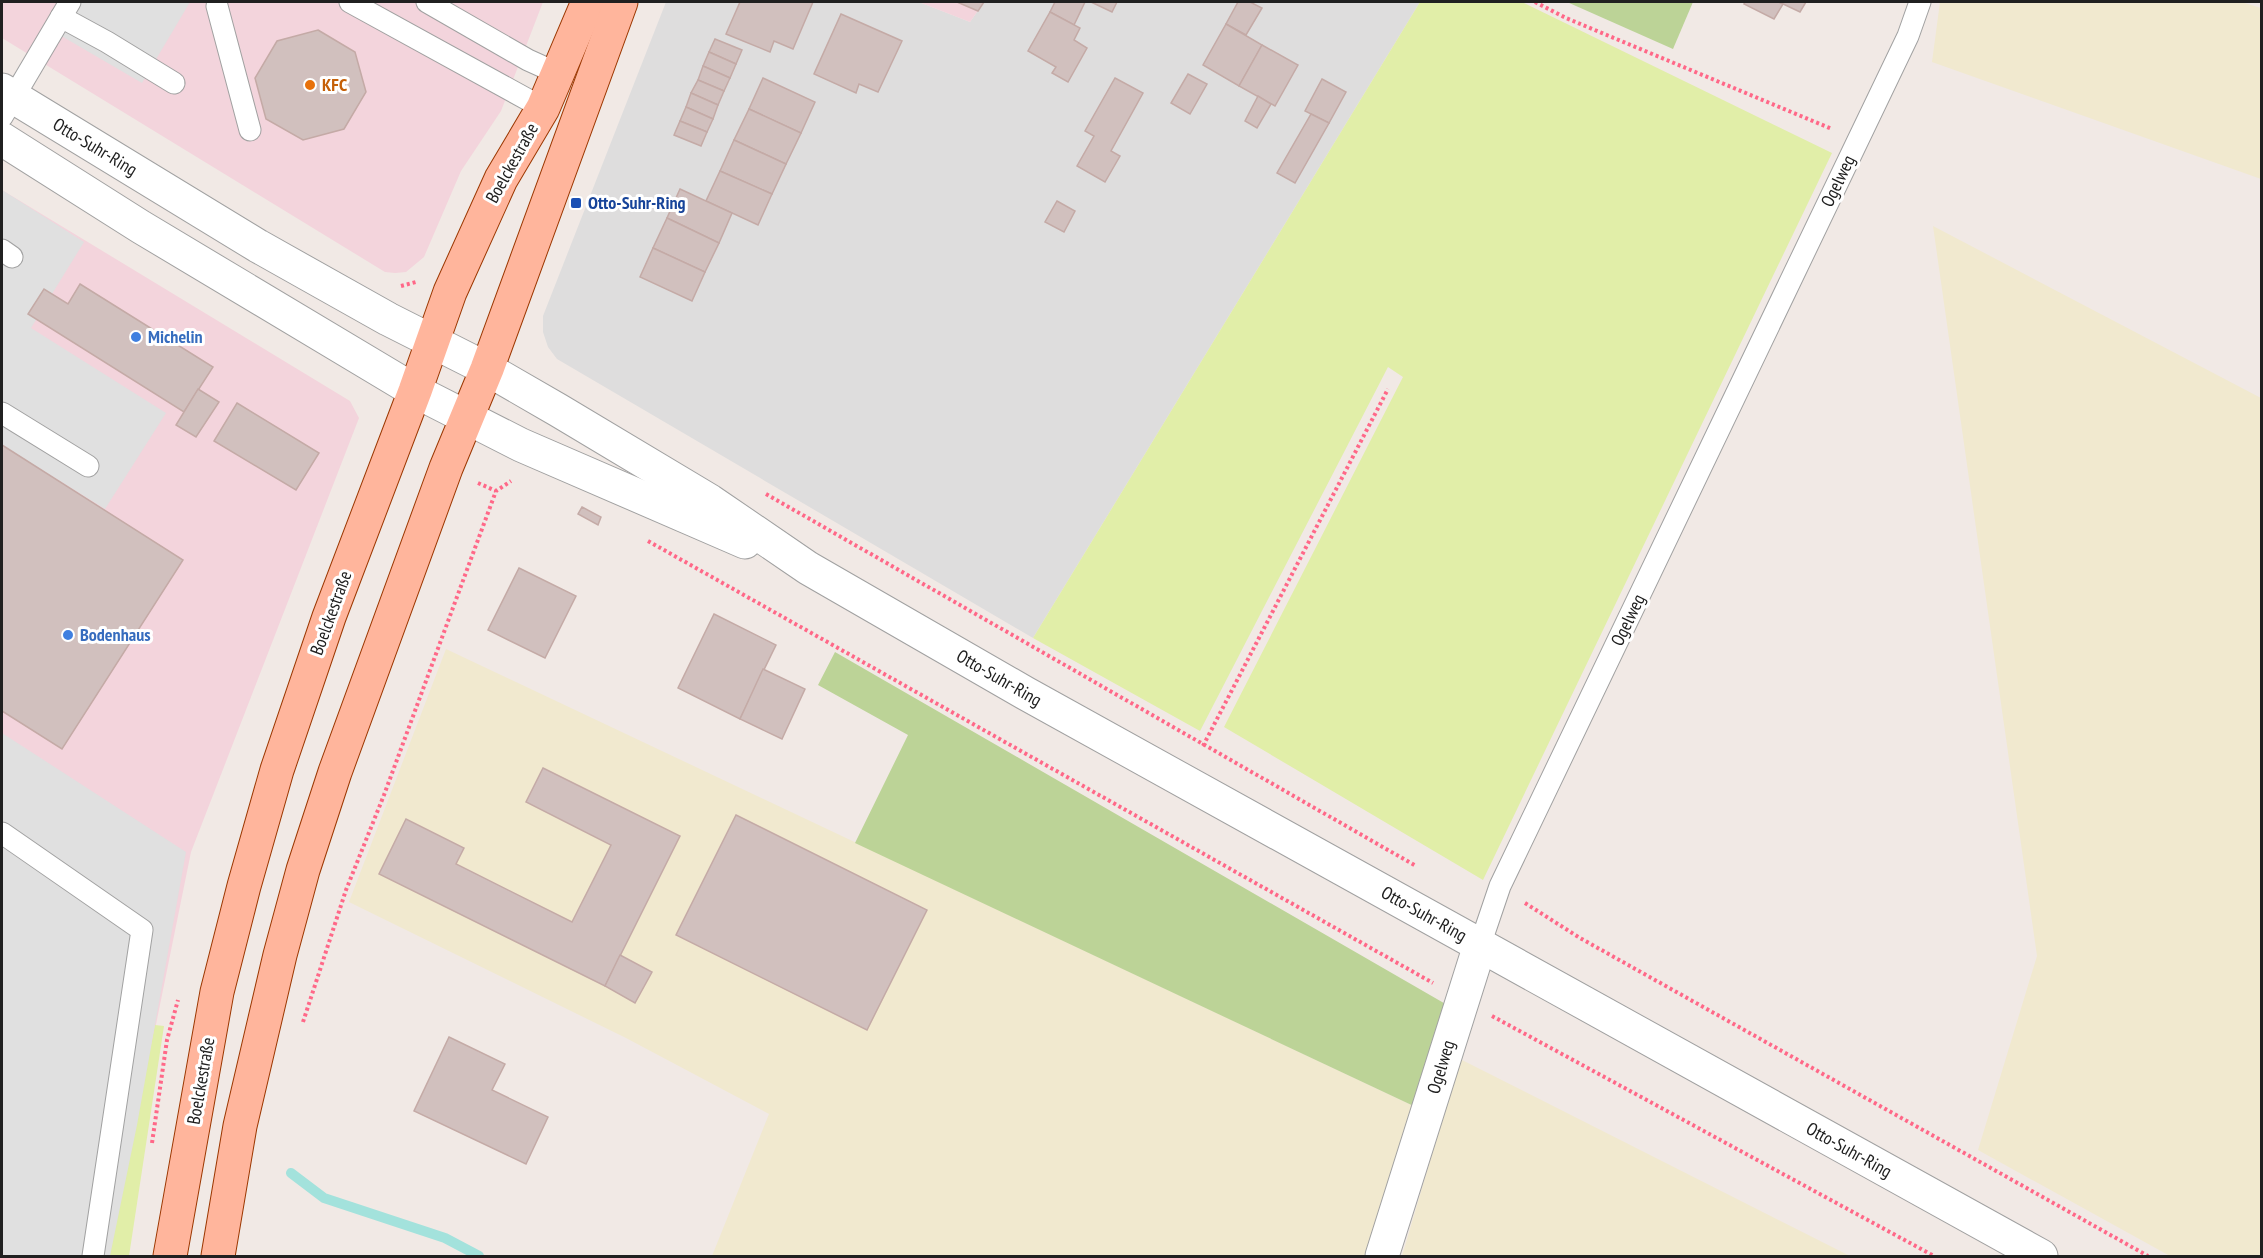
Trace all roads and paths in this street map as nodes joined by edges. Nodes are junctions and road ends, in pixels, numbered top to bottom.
1 (350, 2) edge
2 (427, 2) edge
3 (588, 2) edge
4 (621, 2) edge
5 (1535, 2) edge
6 (1920, 2) edge
7 (217, 6) dead end
8 (66, 9) edge
9 (559, 74) junction
10 (174, 83) dead end
11 (6, 102) edge
12 (543, 108) junction
13 (249, 130) dead end
14 (2, 139) edge
15 (1858, 140) junction
16 (433, 341) junction
17 (487, 369) junction
18 (1388, 389) dead end
19 (415, 391) junction
20 (2, 413) edge
21 (466, 419) junction
22 (88, 466) dead end
23 (518, 481) dead end
24 (757, 489) dead end
25 (643, 538) dead end
26 (808, 568) junction
27 (1204, 745) junction
28 (1185, 782) junction
29 (2, 833) edge
30 (1420, 869) dead end
31 (1500, 886) junction
32 (1480, 945) junction
33 (1462, 999) junction
34 (300, 1032) dead end
35 (93, 1257) edge
36 (170, 1257) edge
37 (218, 1257) edge
38 (1382, 1257) edge
39 (1934, 1257) edge
40 (2041, 1257) edge
41 (2148, 1257) edge

1 - 12 lane
2 - 9 lane
3 - 9 main road, Boelckestraße
4 - 17 main road
5 - 15 path
6 - 15 lane, Ogelweg
7 - 13 lane
8 - 10 lane
8 - 11 lane
9 - 12 main road, Boelckestraße
11 - 16 street, Otto-Suhr-Ring
12 - 16 main road, Boelckestraße
14 - 19 street, Otto-Suhr-Ring
15 - 31 lane, Ogelweg
16 - 17 street, Otto-Suhr-Ring
16 - 19 main road, Boelckestraße
17 - 21 main road
17 - 26 street, Otto-Suhr-Ring
18 - 27 path
19 - 21 street, Otto-Suhr-Ring
19 - 36 main road, Boelckestraße
20 - 22 lane
21 - 26 street, Otto-Suhr-Ring
21 - 37 main road
23 - 34 path
24 - 27 path
25 - 33 path
26 - 28 street, Otto-Suhr-Ring
27 - 28 path
27 - 30 path
28 - 32 street, Otto-Suhr-Ring
29 - 35 lane
31 - 32 lane, Ogelweg
31 - 41 path
32 - 33 street, Ogelweg
32 - 40 street, Otto-Suhr-Ring
33 - 38 street, Ogelweg
33 - 39 path

